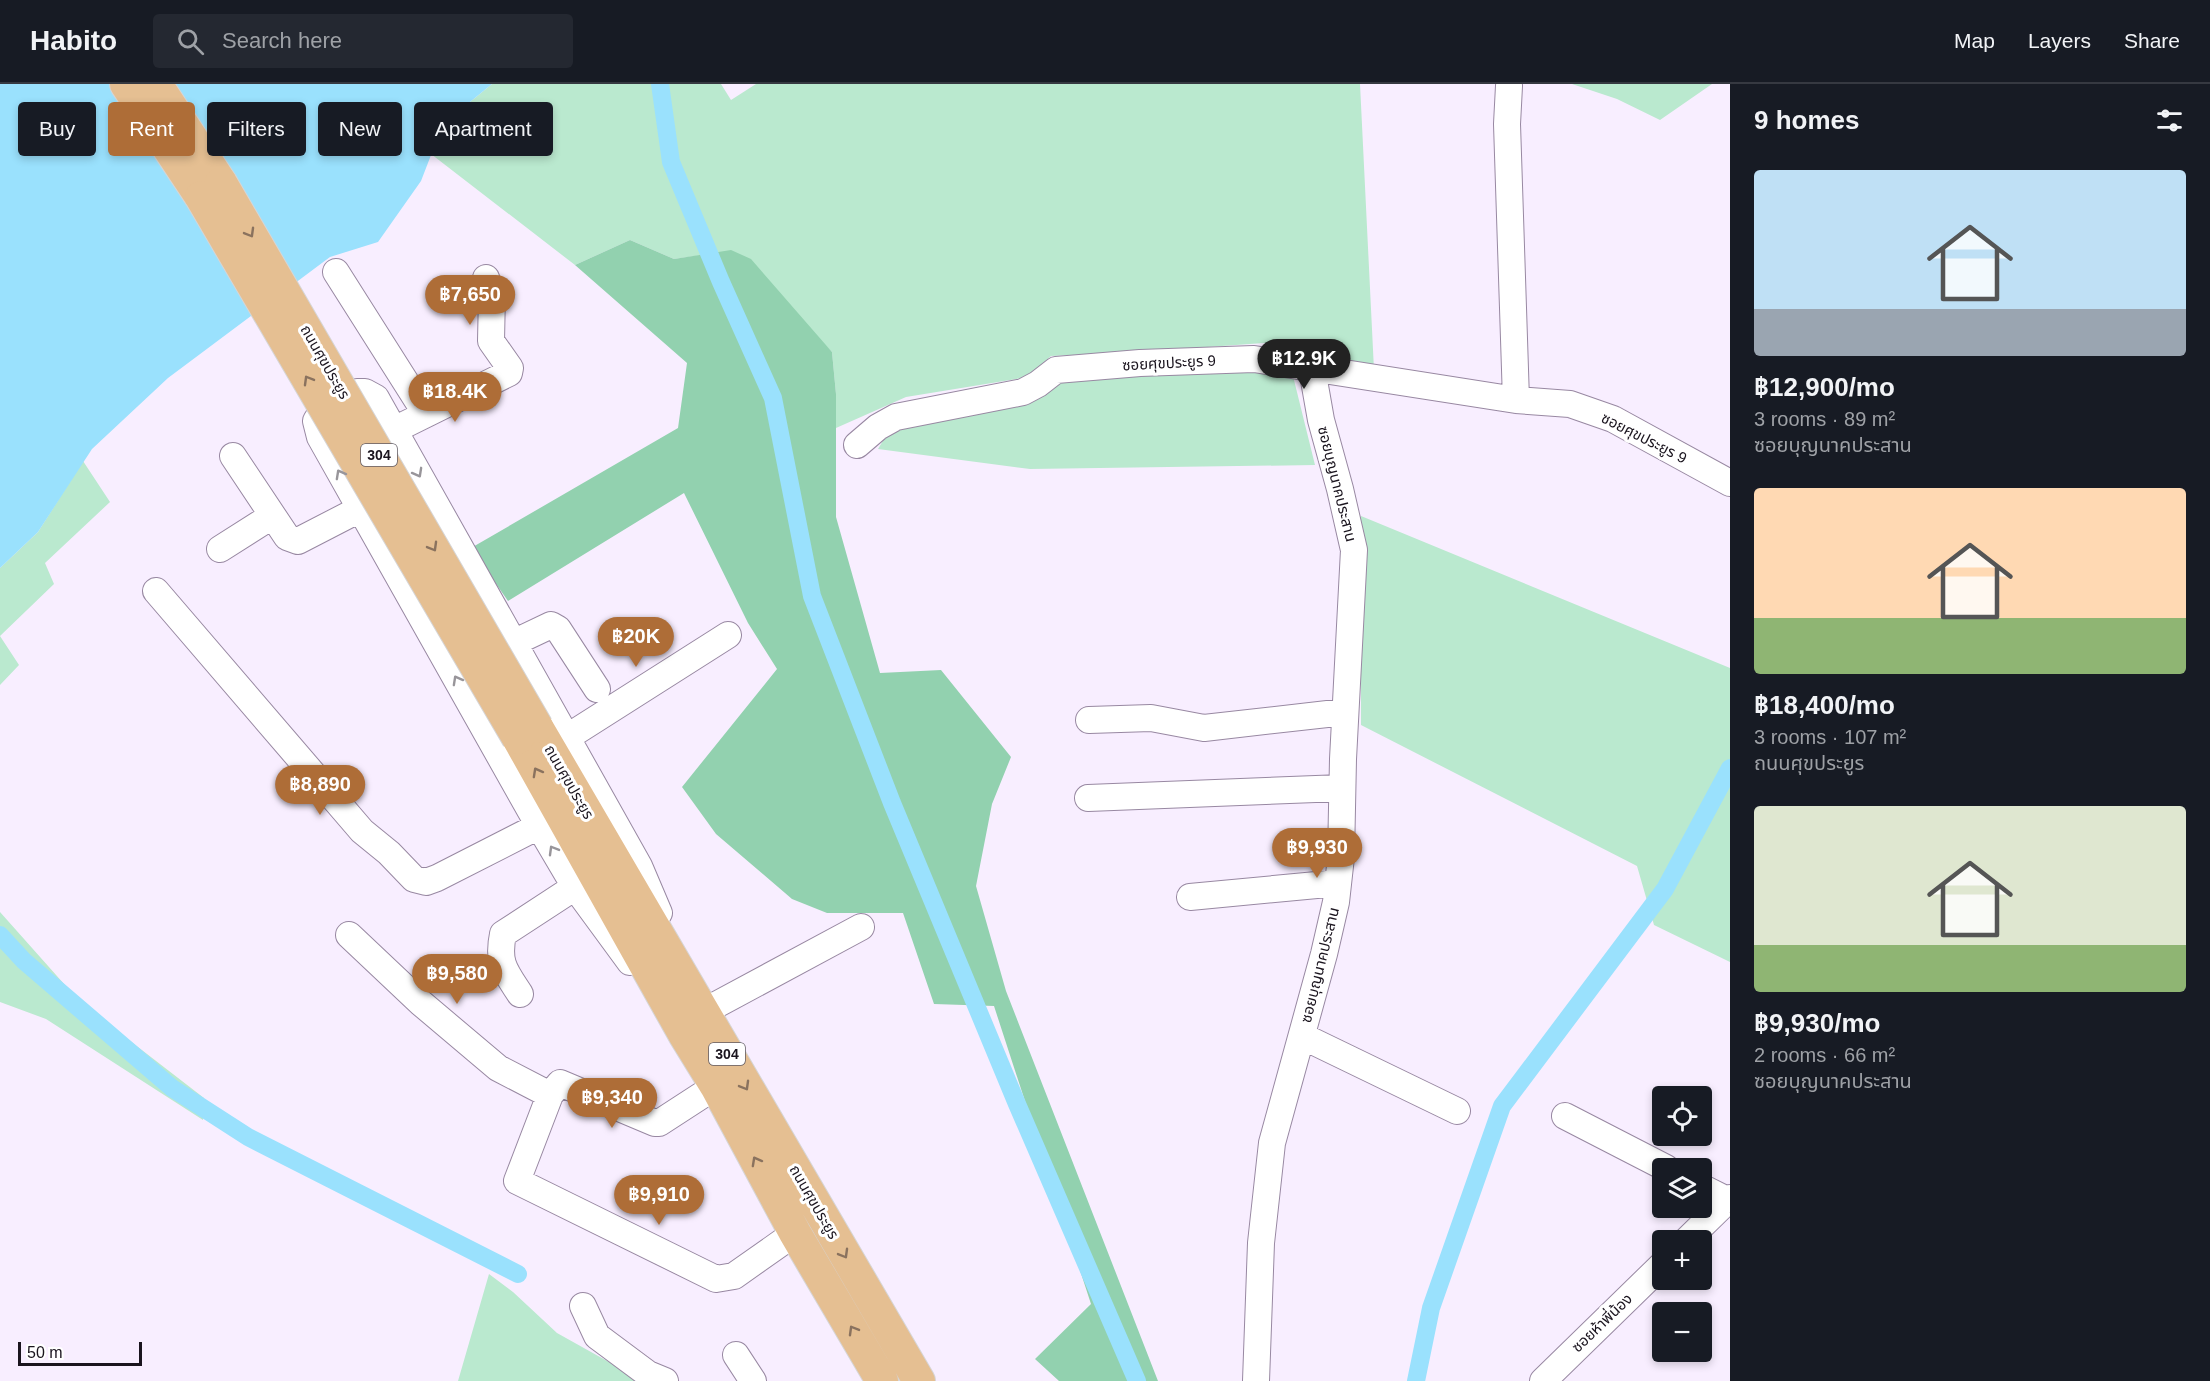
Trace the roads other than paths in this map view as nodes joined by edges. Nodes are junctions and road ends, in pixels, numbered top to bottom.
1 (126, 84) edge
2 (148, 84) edge
3 (156, 84) edge
4 (166, 84) edge
5 (1509, 86) dead end
6 (211, 190) junction
7 (336, 272) dead end
8 (486, 278) dead end
9 (1312, 369) junction
10 (1516, 400) junction
11 (426, 414) junction
12 (394, 430) junction
13 (857, 445) dead end
14 (233, 456) dead end
15 (1730, 483) edge
16 (360, 510) junction
17 (272, 516) junction
18 (220, 549) dead end
19 (156, 591) dead end
20 (729, 635) dead end
21 (513, 643) junction
22 (597, 689) dead end
23 (1345, 712) junction
24 (1089, 720) dead end
25 (566, 738) junction
26 (1342, 788) junction
27 (1088, 798) dead end
28 (539, 826) junction
29 (1338, 883) junction
30 (575, 887) junction
31 (1190, 897) dead end
32 (861, 927) dead end
33 (349, 935) dead end
34 (520, 994) dead end
35 (698, 1022) junction
36 (1302, 1036) junction
37 (716, 1086) junction
38 (550, 1095) junction
39 (1457, 1112) dead end
40 (1566, 1116) dead end
41 (1652, 1161) edge
42 (1712, 1191) edge
43 (1729, 1199) edge
44 (1697, 1230) edge
45 (795, 1233) junction
46 (1652, 1275) edge
47 (583, 1306) dead end
48 (736, 1355) dead end
49 (878, 1380) edge
50 (665, 1381) edge
51 (753, 1381) edge
52 (919, 1381) edge
53 (1256, 1381) edge
54 (1543, 1381) edge

1 - 6 main road, ถนนศุขประยูร / 304
2 - 6 main road, ถนนศุขประยูร / 304
3 - 6 main road, ถนนศุขประยูร / 304
4 - 6 main road, ถนนศุขประยูร / 304
5 - 10 street
6 - 35 main road, ถนนศุขประยูร / 304, bridge
7 - 11 street
8 - 11 street
9 - 10 street, ซอยศุขประยูร 9
9 - 13 street, ซอยศุขประยูร 9
9 - 23 street, ซอยบุญนาคประสาน
10 - 15 street, ซอยศุขประยูร 9
11 - 12 street
16 -> 12 street
12 -> 21 street
14 - 17 street
16 - 17 street
28 -> 16 street
17 - 18 street
19 - 28 street
20 - 25 street
21 - 22 street
21 - 25 street
23 - 24 street
23 - 26 street, ซอยบุญนาคประสาน
25 - 35 street
26 - 27 street
26 - 29 street, ซอยบุญนาคประสาน
30 -> 28 street
29 - 31 street
29 - 36 street, ซอยบุญนาคประสาน
30 - 34 street
30 - 35 street
32 - 35 street
33 - 38 street
35 - 37 main road, ถนนศุขประยูร / 304
35 -> 52 main road, ถนนศุขประยูร / 304
36 - 39 street
36 - 53 street, ซอยบุญนาคประสาน
37 - 38 street
45 -> 37 main road, ถนนศุขประยูร / 304
38 - 45 street
40 - 41 street
42 - 43 street
43 - 44 street
49 -> 45 main road, ถนนศุขประยูร / 304
46 - 54 street, ซอยห้าพี่น้อง
47 - 50 street
48 - 51 street

